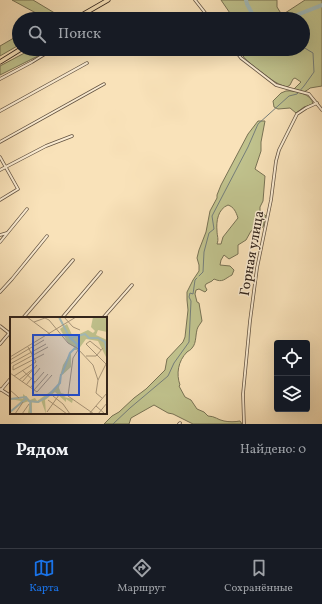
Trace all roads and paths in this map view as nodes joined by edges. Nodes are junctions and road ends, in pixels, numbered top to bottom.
1 (108, 0) edge
2 (195, 0) edge
3 (87, 12) edge
4 (204, 12) edge
5 (12, 55) edge
6 (42, 56) edge
7 (239, 56) edge
8 (0, 62) edge
9 (87, 62) dead end
10 (0, 79) edge
11 (104, 84) dead end
12 (317, 103) junction
13 (322, 110) edge
14 (0, 111) edge
15 (72, 136) dead end
16 (0, 142) edge
17 (0, 157) edge
18 (6, 167) junction
19 (0, 170) edge
20 (0, 200) edge
21 (27, 209) dead end
22 (8, 232) junction
23 (0, 235) edge
24 (47, 236) dead end
25 (0, 242) edge
26 (73, 260) dead end
27 (101, 272) dead end
28 (132, 284) dead end
29 (0, 292) edge
30 (24, 317) edge
31 (63, 317) edge
32 (104, 317) edge
33 (0, 326) edge
34 (10, 332) edge
35 (0, 344) edge
36 (10, 379) edge
37 (1, 389) edge
38 (10, 395) edge
39 (244, 424) edge

1 - 3 main road
2 - 4 street
5 - 8 main road
6 - 10 street
7 - 12 street
9 - 14 street
11 - 16 street
12 - 13 street
12 - 39 street, Горная улица
15 - 18 street
17 - 18 street
18 - 19 street
18 - 20 street
21 - 22 street
22 - 23 street
22 - 25 street
24 - 29 street
26 - 30 street
27 - 31 street
28 - 32 street
33 - 34 street
34 - 35 street
36 - 37 street
37 - 38 street

